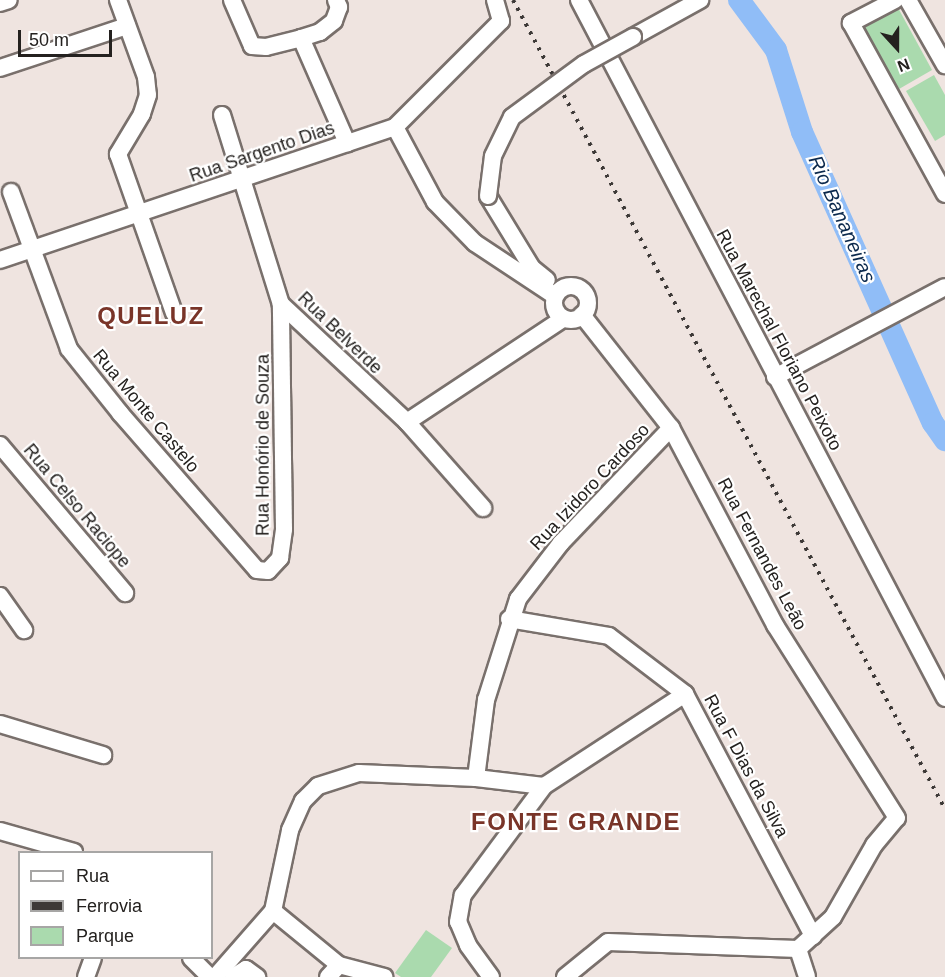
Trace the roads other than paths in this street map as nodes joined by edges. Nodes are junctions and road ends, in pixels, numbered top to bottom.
1 (9, 0) edge
2 (118, 0) edge
3 (232, 0) edge
4 (336, 0) edge
5 (495, 0) edge
6 (579, 0) edge
7 (700, 0) edge
8 (895, 0) edge
9 (908, 0) edge
10 (0, 3) edge
11 (127, 26) junction
12 (301, 38) junction
13 (945, 65) edge
14 (0, 68) edge
15 (222, 115) dead end
16 (395, 127) junction
17 (347, 144) junction
18 (242, 181) junction
19 (11, 192) dead end
20 (945, 194) edge
21 (139, 215) junction
22 (32, 250) junction
23 (0, 260) edge
24 (945, 287) edge
25 (557, 293) junction
26 (281, 304) junction
27 (174, 313) dead end
28 (582, 315) junction
29 (564, 318) junction
30 (775, 377) junction
31 (407, 423) junction
32 (671, 428) junction
33 (0, 445) edge
34 (483, 508) dead end
35 (257, 570) joint
36 (125, 593) dead end
37 (0, 596) edge
38 (509, 619) junction
39 (24, 630) dead end
40 (685, 694) junction
41 (945, 698) edge
42 (0, 723) edge
43 (103, 755) dead end
44 (476, 778) junction
45 (544, 786) junction
46 (0, 831) edge
47 (70, 851) edge
48 (273, 911) junction
49 (813, 936) junction
50 (798, 949) junction
51 (92, 959) edge
52 (193, 959) edge
53 (333, 971) edge
54 (86, 977) edge
55 (210, 977) edge
56 (215, 977) edge
57 (384, 977) edge
58 (491, 977) edge
59 (565, 977) edge
60 (807, 977) edge

1 - 10 street
2 - 11 street
3 - 12 street
4 - 12 street
5 - 16 street, Rua Sargento Dias
6 - 30 street, Rua Marechal Floriano Peixoto
7 - 25 street, bridge
8 - 20 street
9 - 13 street
11 - 14 street
11 - 21 street
12 - 17 street
15 - 18 street, Rua Belverde
16 - 17 street, Rua Sargento Dias
16 - 25 street
17 - 18 street, Rua Sargento Dias
18 - 21 street, Rua Sargento Dias
18 - 26 street, Rua Belverde
19 - 22 street, Rua Monte Castelo
21 - 22 street, Rua Sargento Dias
21 - 27 street
22 - 23 street, Rua Sargento Dias
22 - 35 street, Rua Monte Castelo
24 - 30 street
25 - 28 street
25 - 29 street
26 - 31 street, Rua Belverde
26 - 35 street, Rua Honório de Souza
28 - 29 street
28 - 32 street, Rua Fernandes Leão
29 - 31 street
30 - 41 street, Rua Marechal Floriano Peixoto
31 - 34 street, Rua Belverde
32 - 38 street, Rua Izidoro Cardoso
32 - 49 street, Rua Fernandes Leão
33 - 36 street, Rua Celso Raciope
37 - 39 street
38 - 40 street, Rua F Dias da Silva
38 - 44 street, Rua Izidoro Cardoso
40 - 45 street
40 - 49 street, Rua F Dias da Silva
42 - 43 street
44 - 45 street
44 - 48 street
45 - 58 street
46 - 47 street
48 - 53 street
48 - 56 street
49 - 50 street
50 - 59 street
50 - 60 street
51 - 54 street
52 - 55 street
53 - 57 street

